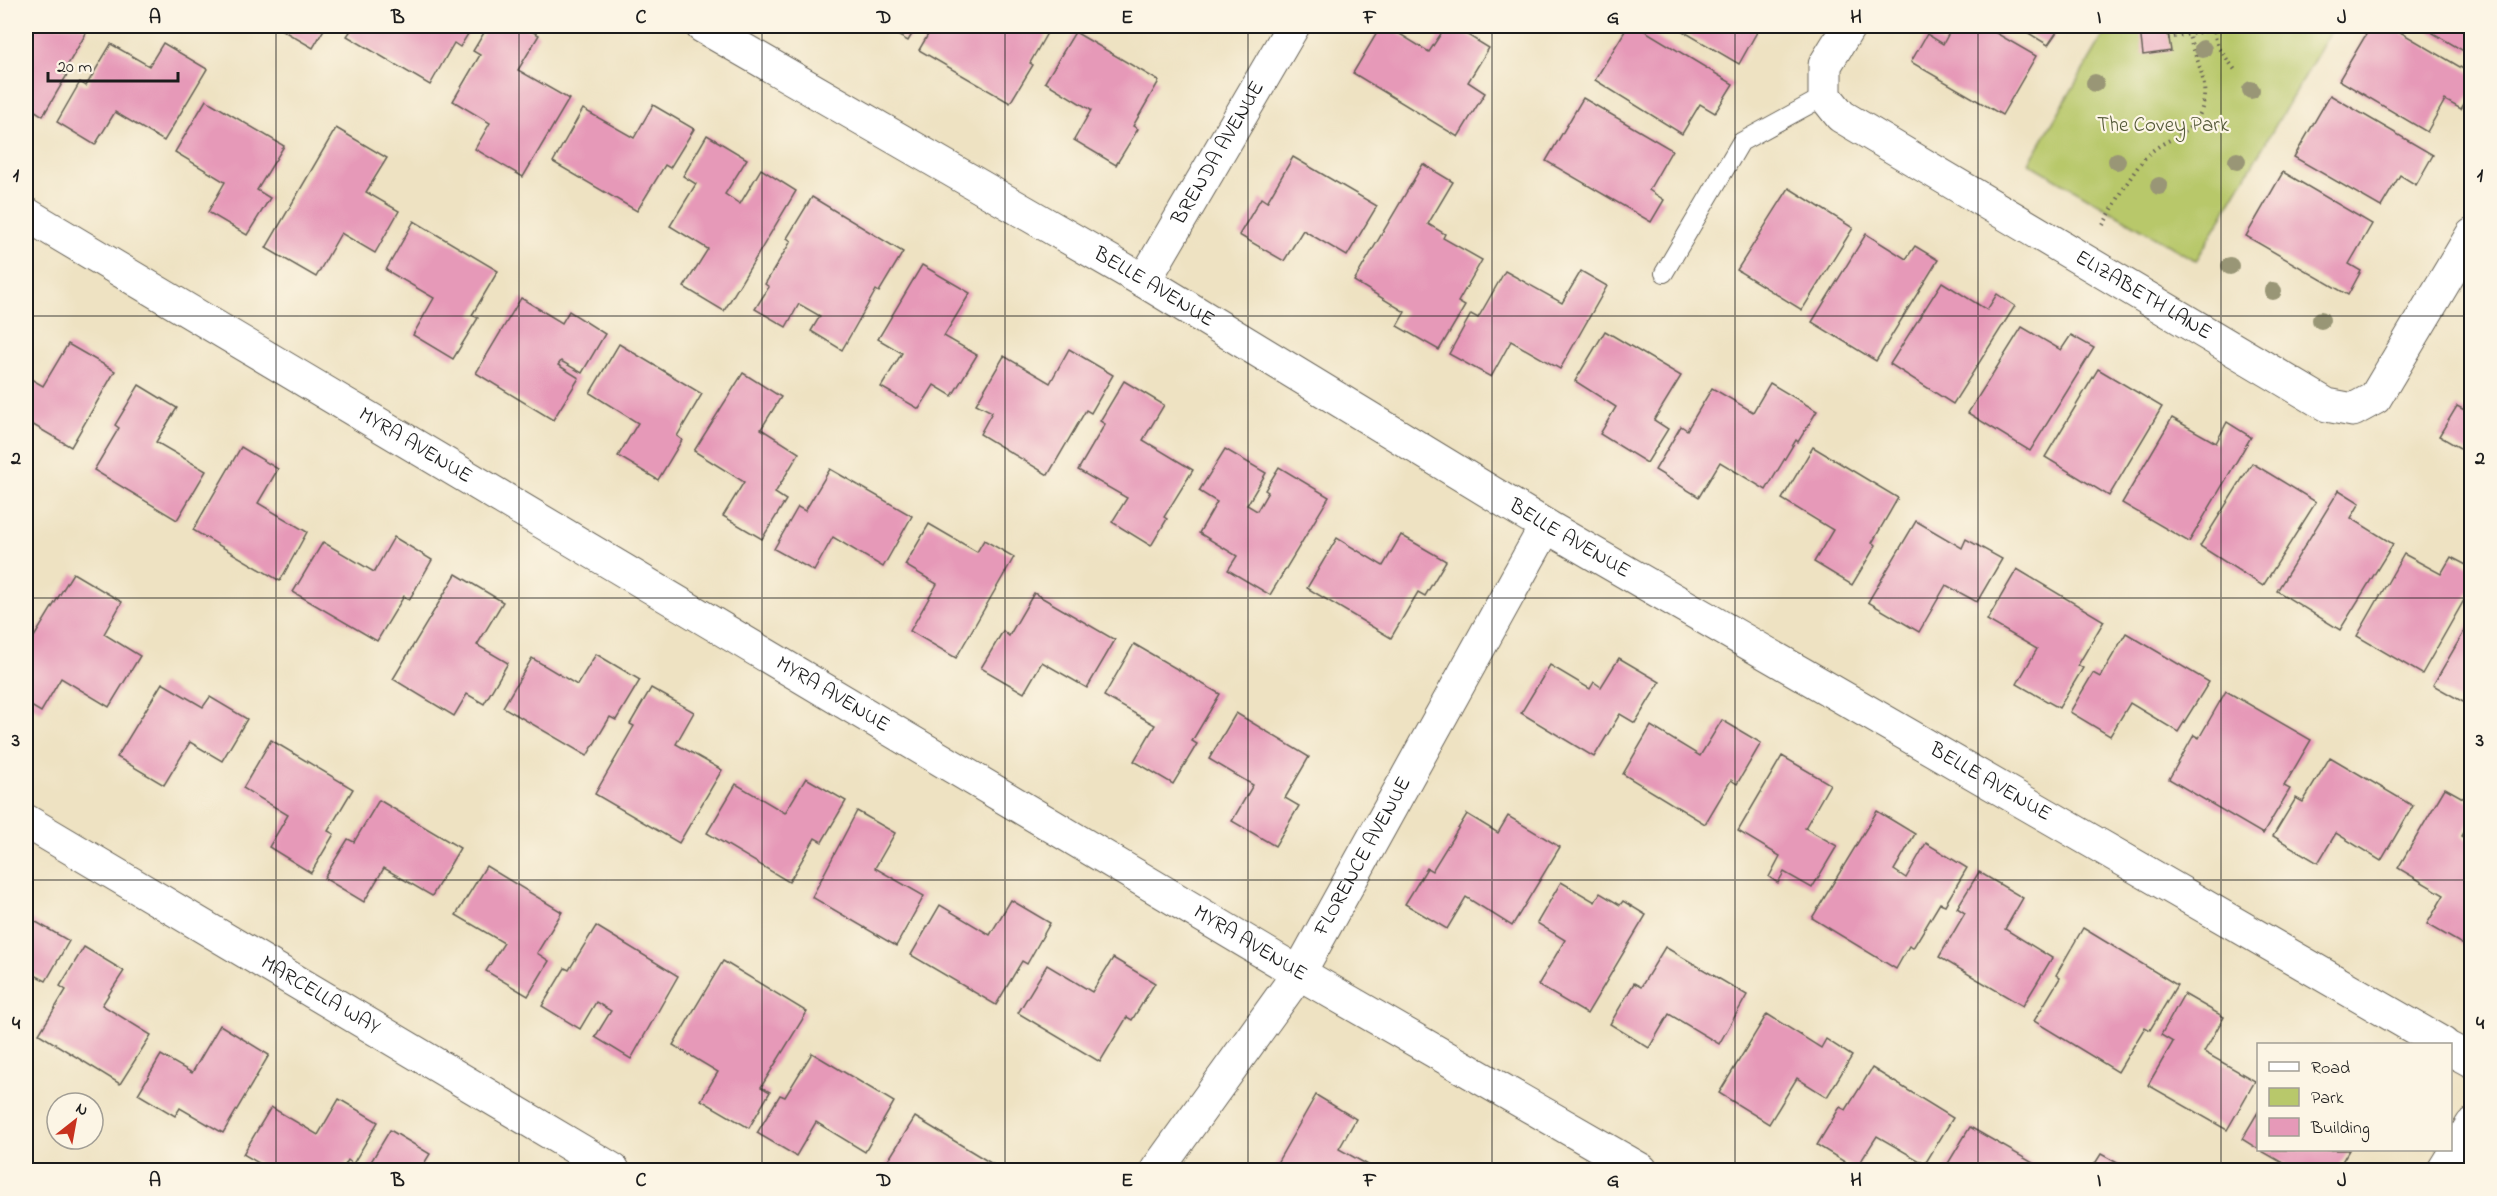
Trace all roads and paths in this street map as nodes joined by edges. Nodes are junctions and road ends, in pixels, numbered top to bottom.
1 (702, 26) edge
2 (1293, 26) edge
3 (1849, 26) edge
4 (2187, 26) edge
5 (2212, 28) edge
6 (2188, 34) junction
7 (2168, 38) dead end
8 (2235, 70) dead end
9 (1825, 96) junction
10 (26, 214) edge
11 (2472, 235) edge
12 (2083, 260) junction
13 (1664, 273) dead end
14 (1144, 281) junction
15 (1546, 526) junction
16 (26, 821) edge
17 (1299, 974) junction
18 (2441, 1043) edge
19 (2452, 1050) edge
20 (2472, 1061) edge
21 (2472, 1125) edge
22 (613, 1170) edge
23 (1157, 1170) edge
24 (1641, 1170) edge
25 (2444, 1170) edge

1 - 14 street, BELLE AVENUE
2 - 14 street, BRENDA AVENUE
3 - 9 street
4 - 6 path
5 - 6 path
5 - 8 path
6 - 7 path
6 - 12 path
9 - 12 street, ELIZABETH LANE
9 - 13 lane
10 - 17 street, MYRA AVENUE
11 - 12 street, ELIZABETH LANE
14 - 15 street, BELLE AVENUE
15 - 17 street, FLORENCE AVENUE
15 - 18 street, BELLE AVENUE
16 - 22 street, MARCELLA WAY
17 - 23 street, FLORENCE AVENUE
17 - 24 street, MYRA AVENUE
19 - 20 street
21 - 25 street

